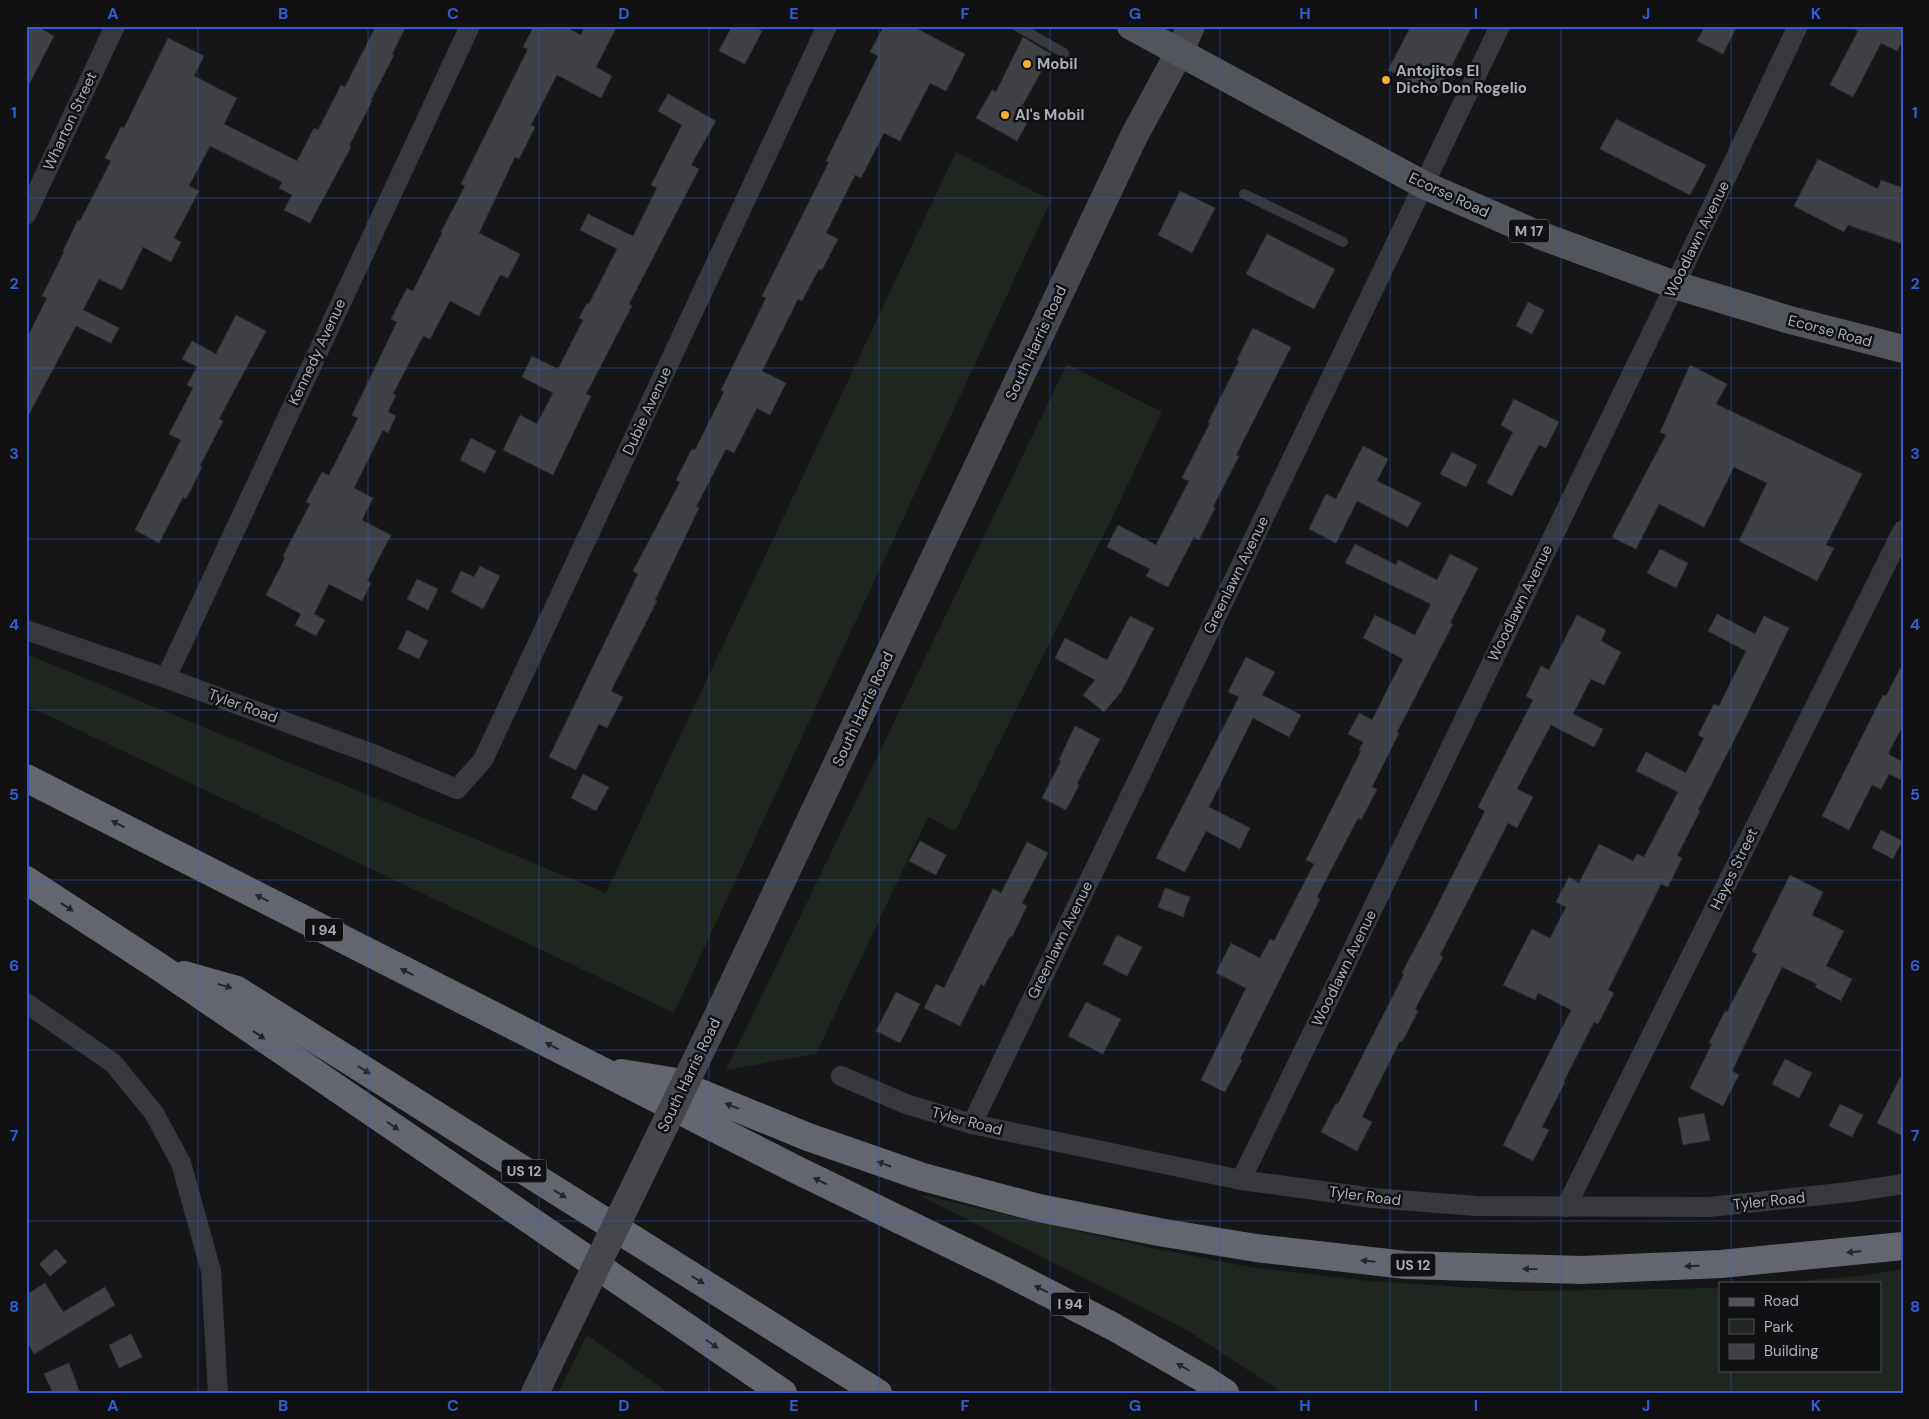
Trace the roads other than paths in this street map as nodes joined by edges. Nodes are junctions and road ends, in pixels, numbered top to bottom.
1 (115, 26) edge
2 (470, 26) edge
3 (827, 26) edge
4 (1017, 26) edge
5 (1131, 26) edge
6 (1191, 26) edge
7 (1500, 26) edge
8 (1798, 26) edge
9 (1064, 53) dead end
10 (1179, 53) junction
11 (1424, 185) junction
12 (1244, 194) dead end
13 (26, 215) edge
14 (1344, 242) dead end
15 (1675, 285) junction
16 (1903, 349) edge
17 (1903, 530) edge
18 (26, 630) edge
19 (166, 678) junction
20 (26, 778) edge
21 (457, 788) joint
22 (26, 880) edge
23 (161, 968) junction
24 (26, 1003) edge
25 (595, 1069) junction
26 (840, 1076) dead end
27 (972, 1124) junction
28 (1241, 1180) junction
29 (1903, 1184) edge
30 (1566, 1208) junction
31 (1903, 1246) edge
32 (218, 1393) edge
33 (536, 1393) edge
34 (783, 1393) edge
35 (878, 1393) edge
36 (1225, 1393) edge

1 - 13 street, Wharton Street
2 - 19 street, Kennedy Avenue
3 - 21 street, Dubie Avenue
4 - 9 lane
5 - 10 main road, Ecorse Road / M 17
6 - 10 main road, South Harris Road
7 - 11 street, Greenlawn Avenue
8 - 15 street, Woodlawn Avenue
10 - 11 main road, Ecorse Road / M 17
10 - 33 main road, South Harris Road, bridge
11 - 15 main road, Ecorse Road / M 17
11 - 27 street, Greenlawn Avenue
12 - 14 lane
15 - 16 main road, Ecorse Road / M 17
15 - 28 street, Woodlawn Avenue
17 - 30 street, Hayes Street
18 - 19 street, Tyler Road
19 - 21 street, Tyler Road
25 -> 20 highway, I 94
22 -> 23 highway
23 -> 34 highway
23 -> 35 highway, US 12
24 - 32 street
31 -> 25 highway, US 12
36 -> 25 highway, I 94
26 - 27 street, Tyler Road
27 - 28 street, Tyler Road
28 - 30 street, Tyler Road
29 - 30 street, Tyler Road

